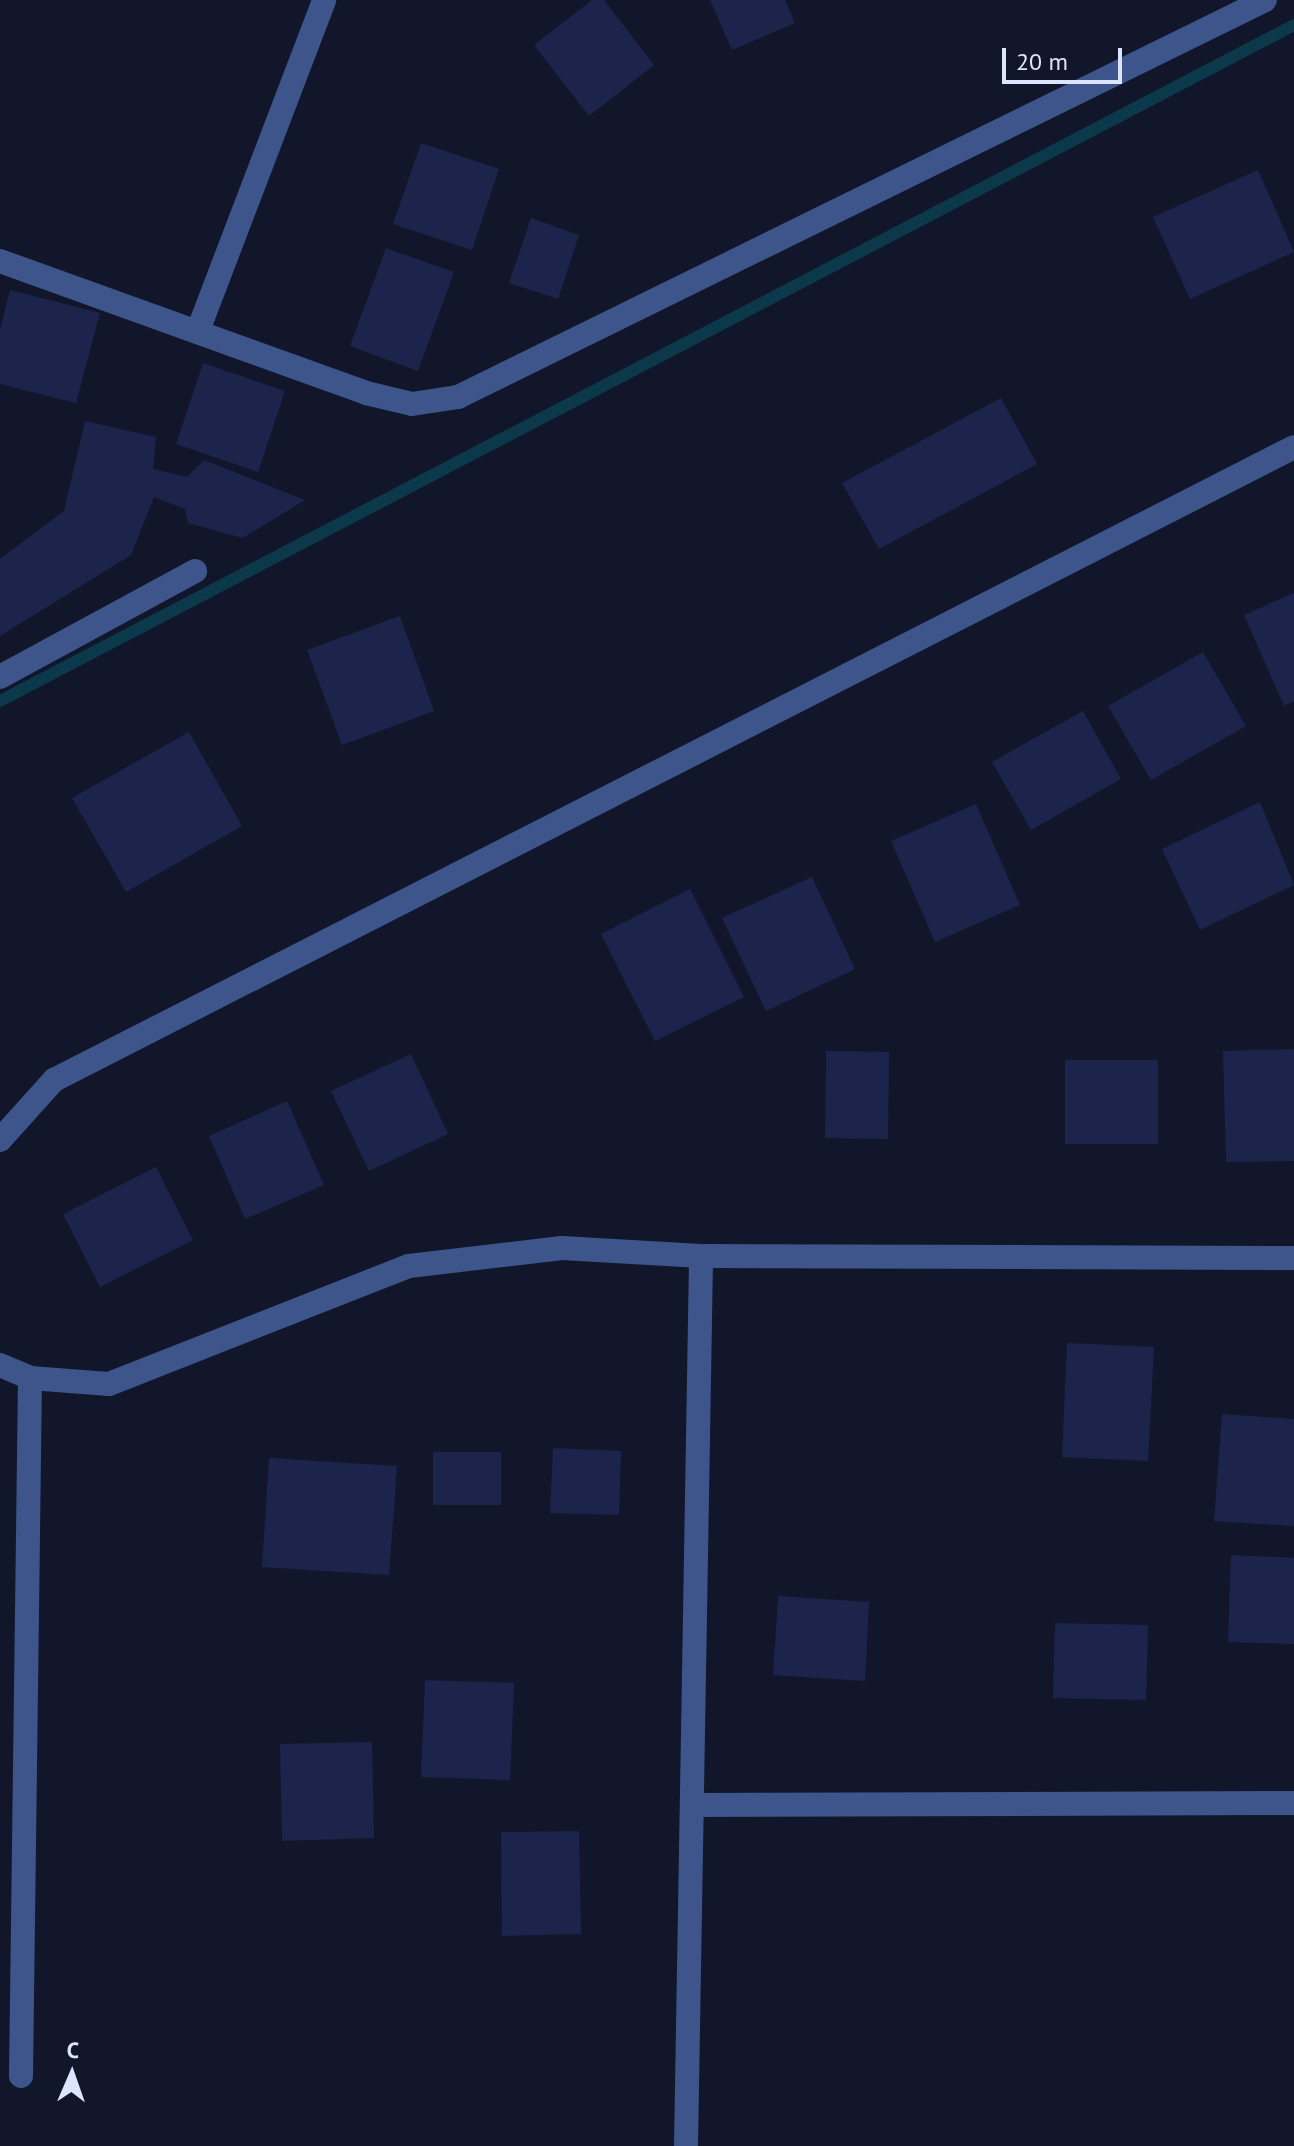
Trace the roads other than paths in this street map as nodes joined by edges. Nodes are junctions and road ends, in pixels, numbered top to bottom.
1 (324, 0) edge
2 (1265, 0) edge
3 (0, 261) edge
4 (199, 328) junction
5 (1294, 447) edge
6 (195, 571) dead end
7 (0, 677) edge
8 (0, 1140) edge
9 (701, 1256) junction
10 (1294, 1258) edge
11 (0, 1365) edge
12 (30, 1378) junction
13 (1294, 1803) edge
14 (693, 1805) junction
15 (21, 2076) dead end
16 (686, 2146) edge

1 - 4 street
2 - 4 street
3 - 4 street
5 - 8 street
6 - 7 street
9 - 10 street
9 - 12 street
9 - 14 street
11 - 12 street
12 - 15 street
13 - 14 street
14 - 16 street

